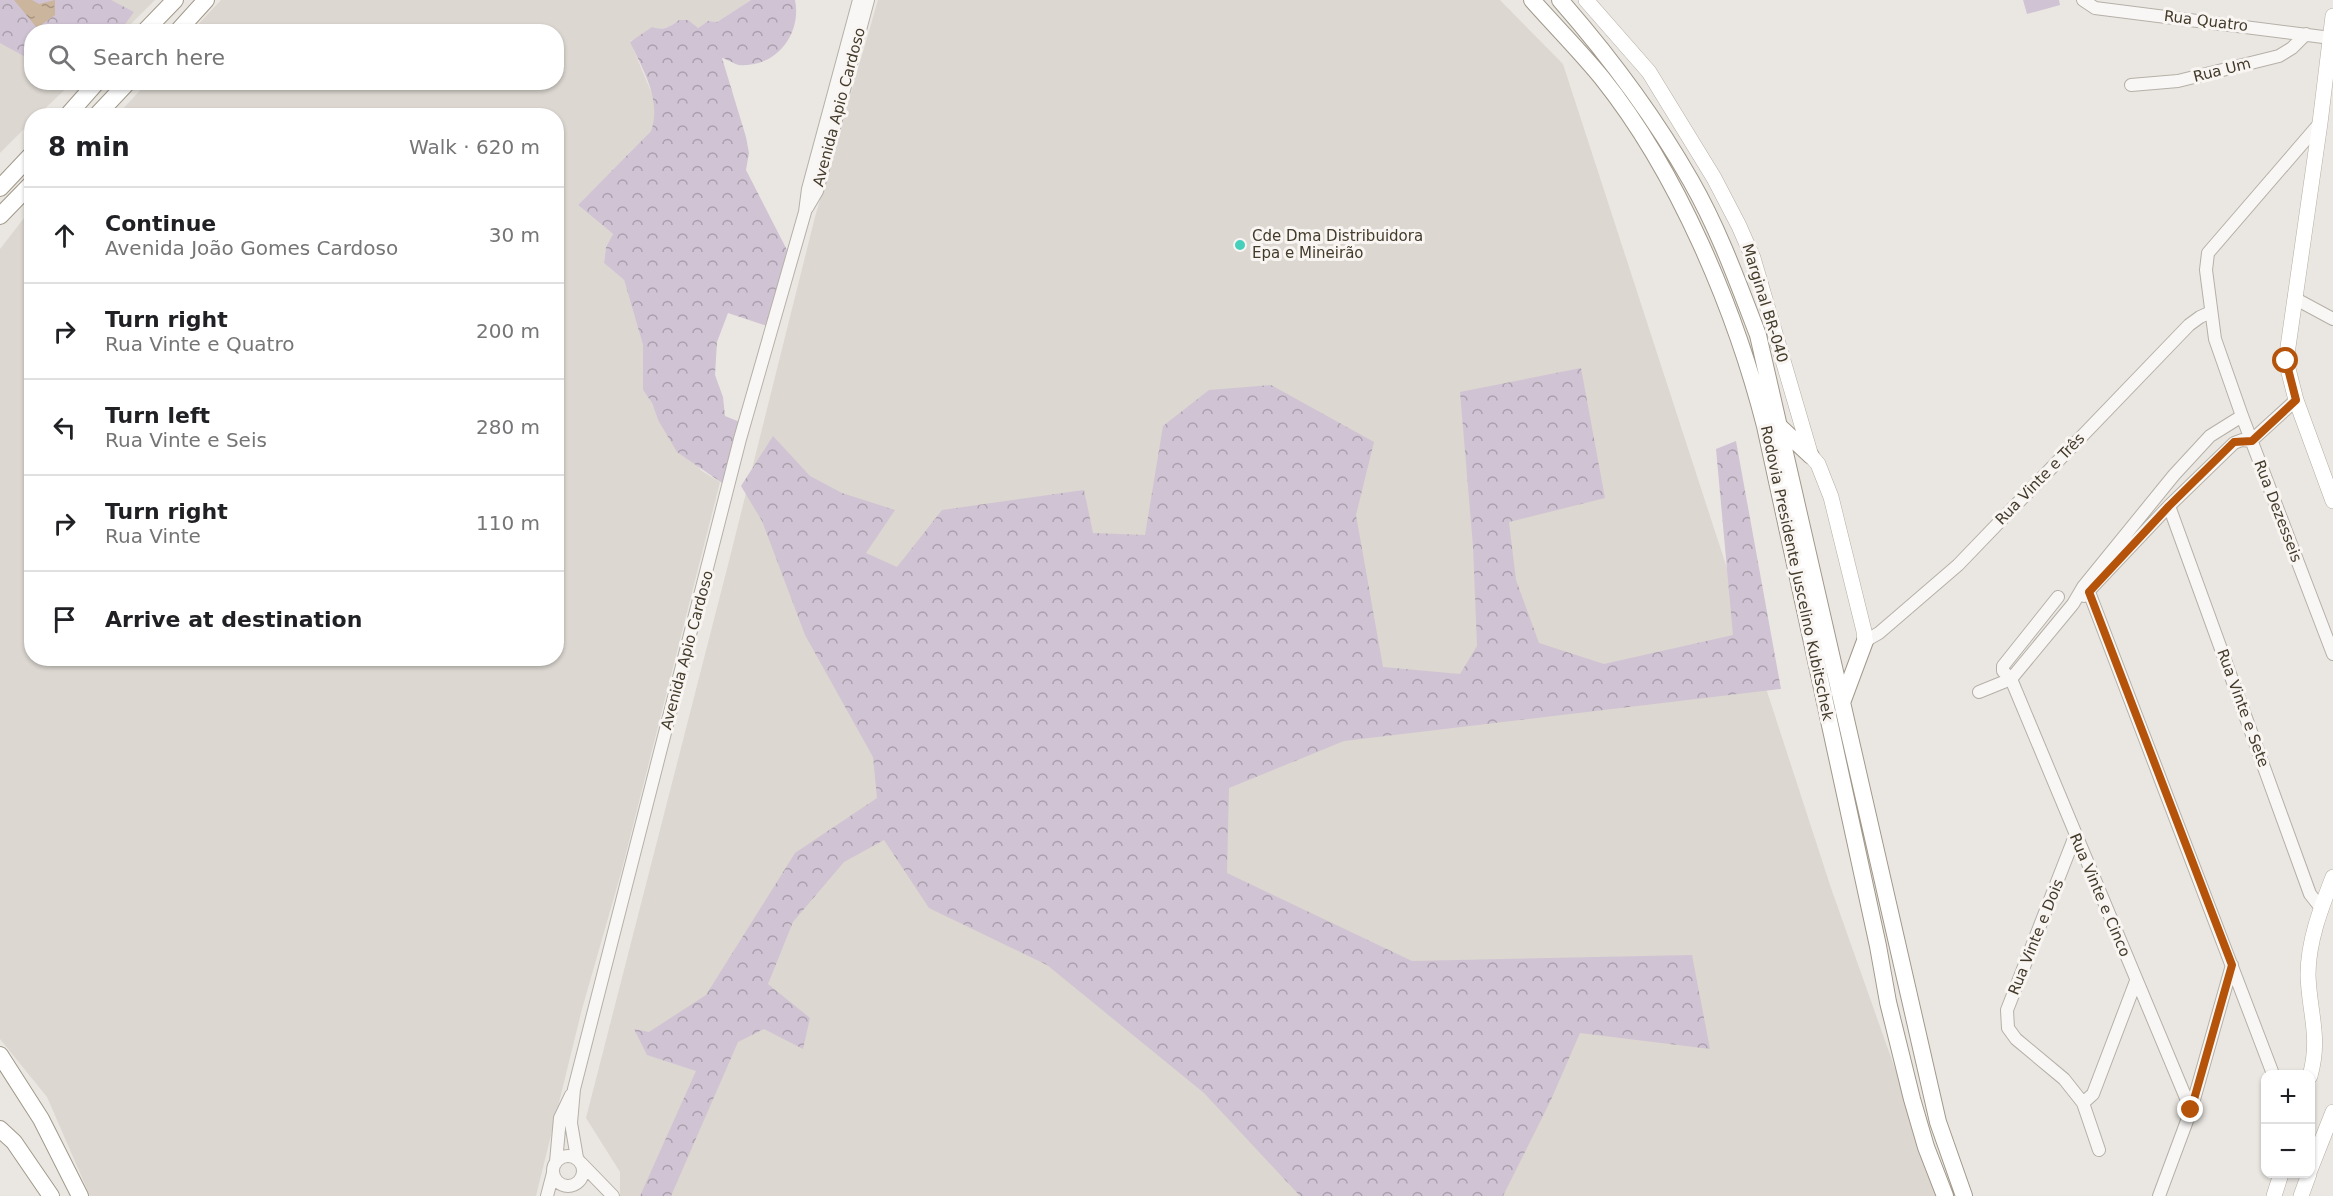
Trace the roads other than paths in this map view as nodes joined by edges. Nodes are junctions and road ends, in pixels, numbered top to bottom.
1 (175, 0) edge
2 (206, 0) edge
3 (859, 0) edge
4 (868, 0) edge
5 (1532, 0) edge
6 (1560, 0) edge
7 (1586, 0) edge
8 (2083, 0) edge
9 (2333, 16) edge
10 (152, 24) edge
11 (184, 24) edge
12 (2306, 34) junction
13 (2331, 38) junction
14 (2131, 85) dead end
15 (90, 90) edge
16 (120, 90) edge
17 (74, 108) edge
18 (104, 108) edge
19 (2320, 123) junction
20 (24, 162) edge
21 (0, 188) edge
22 (24, 191) edge
23 (805, 212) junction
24 (0, 216) edge
25 (2294, 298) junction
26 (2211, 312) junction
27 (2333, 319) edge
28 (2296, 400) junction
29 (2242, 416) junction
30 (1780, 427) junction
31 (2252, 441) junction
32 (1811, 456) junction
33 (2333, 501) edge
34 (2169, 506) junction
35 (2086, 590) junction
36 (2058, 597) dead end
37 (1865, 641) junction
38 (2333, 654) edge
39 (2011, 679) junction
40 (1979, 692) dead end
41 (1843, 700) junction
42 (2075, 836) junction
43 (2333, 877) edge
44 (2322, 908) junction
45 (2232, 965) junction
46 (2136, 981) junction
47 (1, 1058) edge
48 (2271, 1070) edge
49 (2312, 1070) edge
50 (574, 1089) junction
51 (2083, 1103) junction
52 (2191, 1110) junction
53 (2333, 1112) edge
54 (0, 1129) edge
55 (2099, 1149) dead end
56 (2315, 1159) edge
57 (579, 1160) junction
58 (554, 1168) junction
59 (2279, 1178) edge
60 (2308, 1178) edge
61 (596, 1179) junction
62 (574, 1184) junction
63 (51, 1196) edge
64 (80, 1196) edge
65 (547, 1196) edge
66 (559, 1196) edge
67 (613, 1196) edge
68 (1945, 1196) edge
69 (1964, 1196) edge
70 (2159, 1196) edge
71 (2274, 1196) edge
72 (2301, 1196) edge

1 - 10 highway
2 - 11 highway
3 - 23 street, Avenida Apio Cardoso
4 - 23 street, Avenida Apio Cardoso
5 - 68 highway, Rodovia Presidente Juscelino Kubitschek
6 - 30 highway, Rodovia Presidente Juscelino Kubitschek
7 - 32 main road, Marginal BR-040
8 - 12 street, Rua Quatro
9 - 13 main road
12 - 13 street, Rua Quatro
12 - 14 street, Rua Um
13 - 19 main road
15 - 17 highway
16 - 18 highway
19 - 25 main road
19 - 26 street, Rua Dezesseis
20 - 21 highway
22 - 24 highway
23 - 50 street, Avenida Apio Cardoso
25 - 27 street
25 - 28 main road
26 - 29 street, Rua Dezesseis
26 - 37 street, Rua Vinte e Três
28 - 31 street
28 - 33 main road
29 - 31 street, Rua Dezesseis
29 - 35 street
30 - 32 highway
30 - 41 highway, Rodovia Presidente Juscelino Kubitschek
31 - 34 street
31 - 38 street, Rua Dezesseis
32 - 37 main road, Marginal BR-040
34 - 35 street
34 - 44 street, Rua Vinte e Sete
35 - 39 street
35 - 45 street
36 - 39 street
37 - 41 highway
39 - 40 street
39 - 42 street, Rua Vinte e Cinco
41 - 69 highway, Rodovia Presidente Juscelino Kubitschek
42 - 46 street, Rua Vinte e Cinco
42 - 51 street, Rua Vinte e Dois
43 - 44 main road
44 - 49 main road
45 - 48 street
45 - 52 street
46 - 51 street
46 - 52 street, Rua Vinte e Cinco
47 - 64 highway
50 - 57 street, Avenida Apio Cardoso
50 - 58 street, Avenida Apio Cardoso
51 - 55 street, Rua Vinte e Dois
52 - 70 street
53 - 56 main road
54 - 63 highway
57 - 58 street
57 - 61 street
57 - 62 street
58 - 62 street
58 - 65 street, Avenida Apio Cardoso
59 - 71 main road
60 - 72 main road
61 - 62 street
61 - 67 street
62 - 66 street

